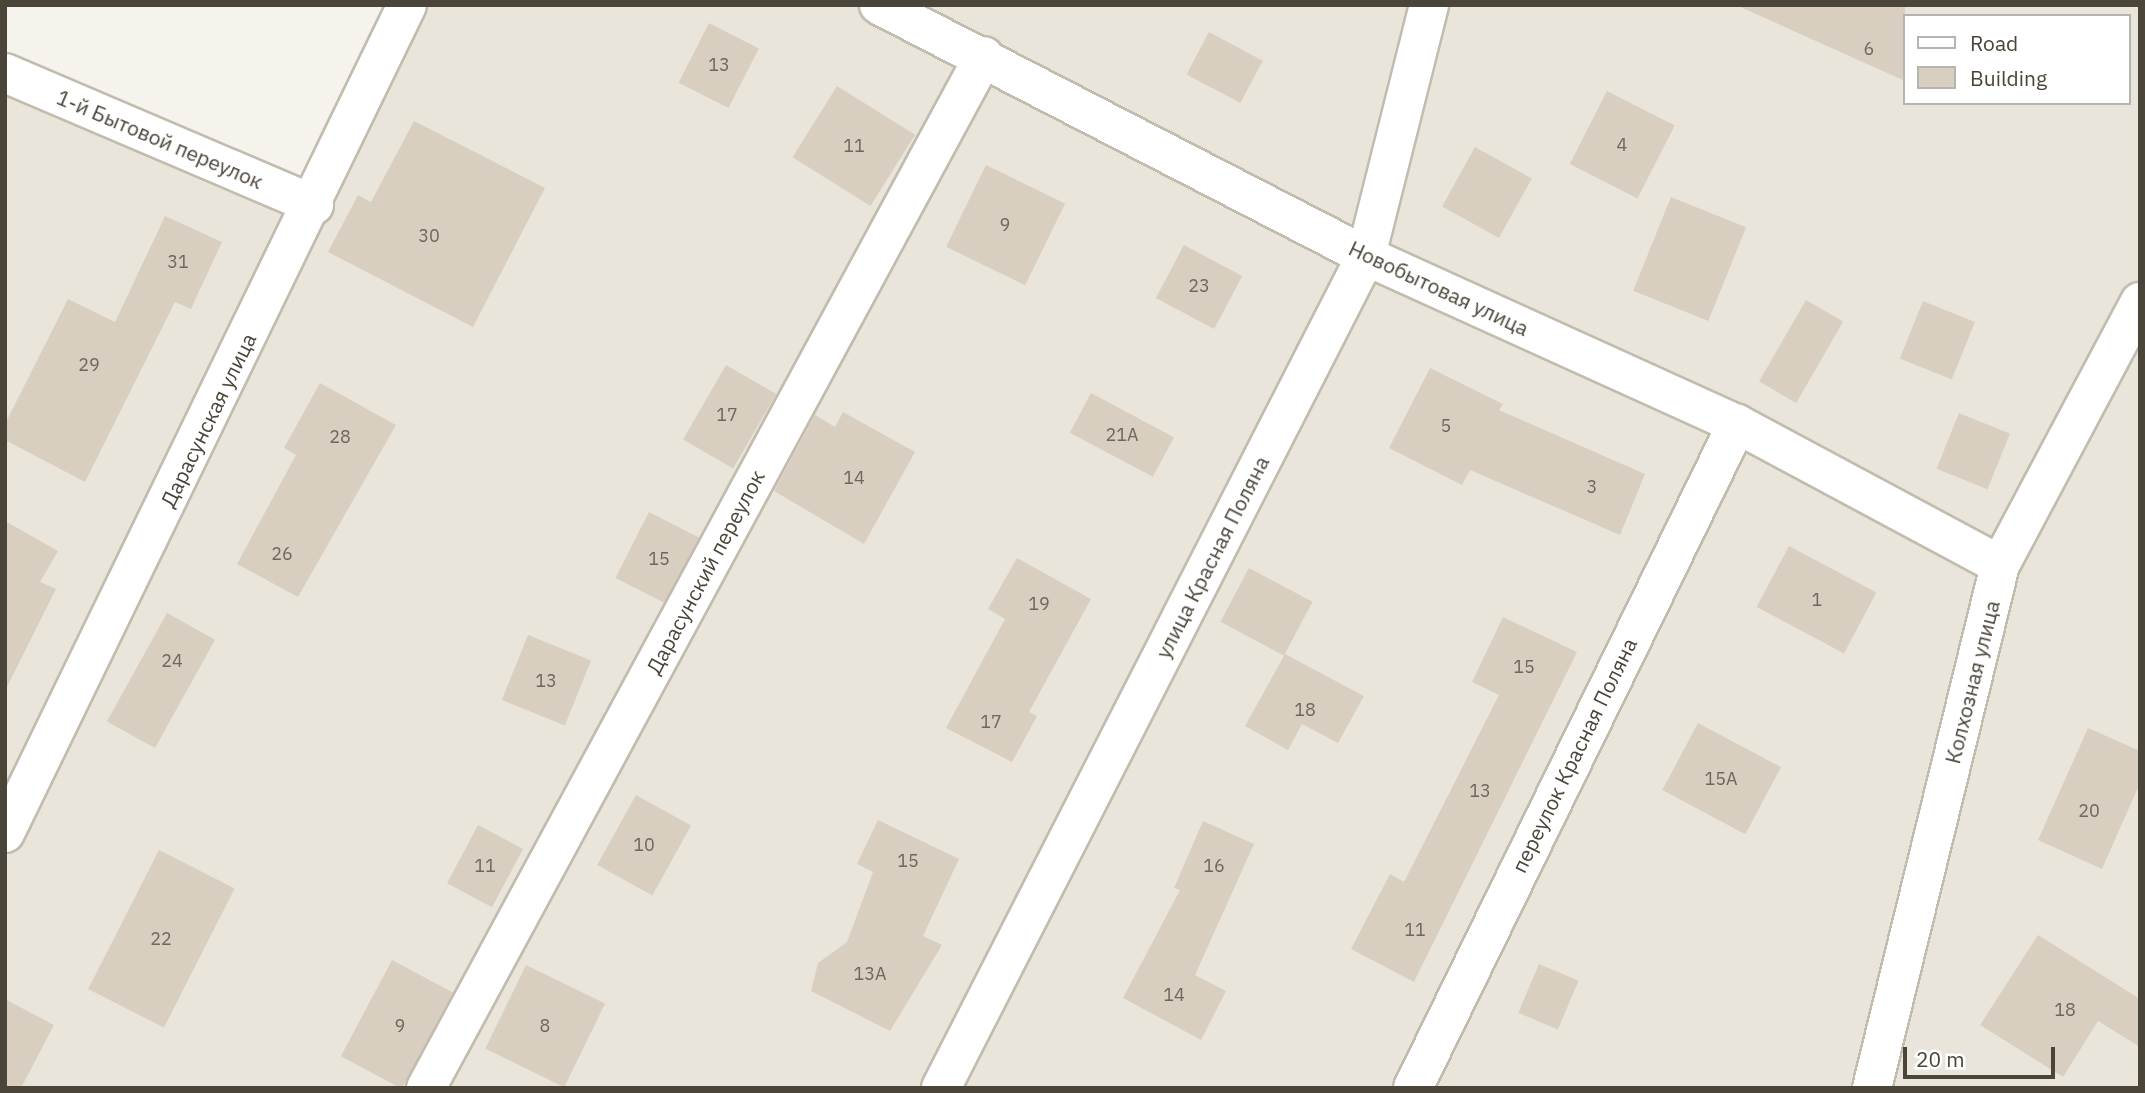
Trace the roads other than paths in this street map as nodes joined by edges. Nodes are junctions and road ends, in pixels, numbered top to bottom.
1 (407, 5) edge
2 (880, 5) edge
3 (1429, 5) edge
4 (984, 56) junction
5 (5, 73) edge
6 (314, 205) junction
7 (1366, 256) junction
8 (2140, 302) edge
9 (1737, 424) junction
10 (2000, 565) junction
11 (5, 833) edge
12 (426, 1088) edge
13 (941, 1088) edge
14 (1413, 1088) edge
15 (1872, 1088) edge

1 - 6 street, Дарасунская улица
2 - 4 street, Новобытовая улица
3 - 7 street, улица Красная Поляна
4 - 7 street, Новобытовая улица
4 - 12 street, Дарасунский переулок
5 - 6 street, 1-й Бытовой переулок
6 - 11 street, Дарасунская улица
7 - 9 street, Новобытовая улица
7 - 13 street, улица Красная Поляна
8 - 10 street, Колхозная улица
9 - 10 street, Новобытовая улица
9 - 14 street, переулок Красная Поляна
10 - 15 street, Колхозная улица

